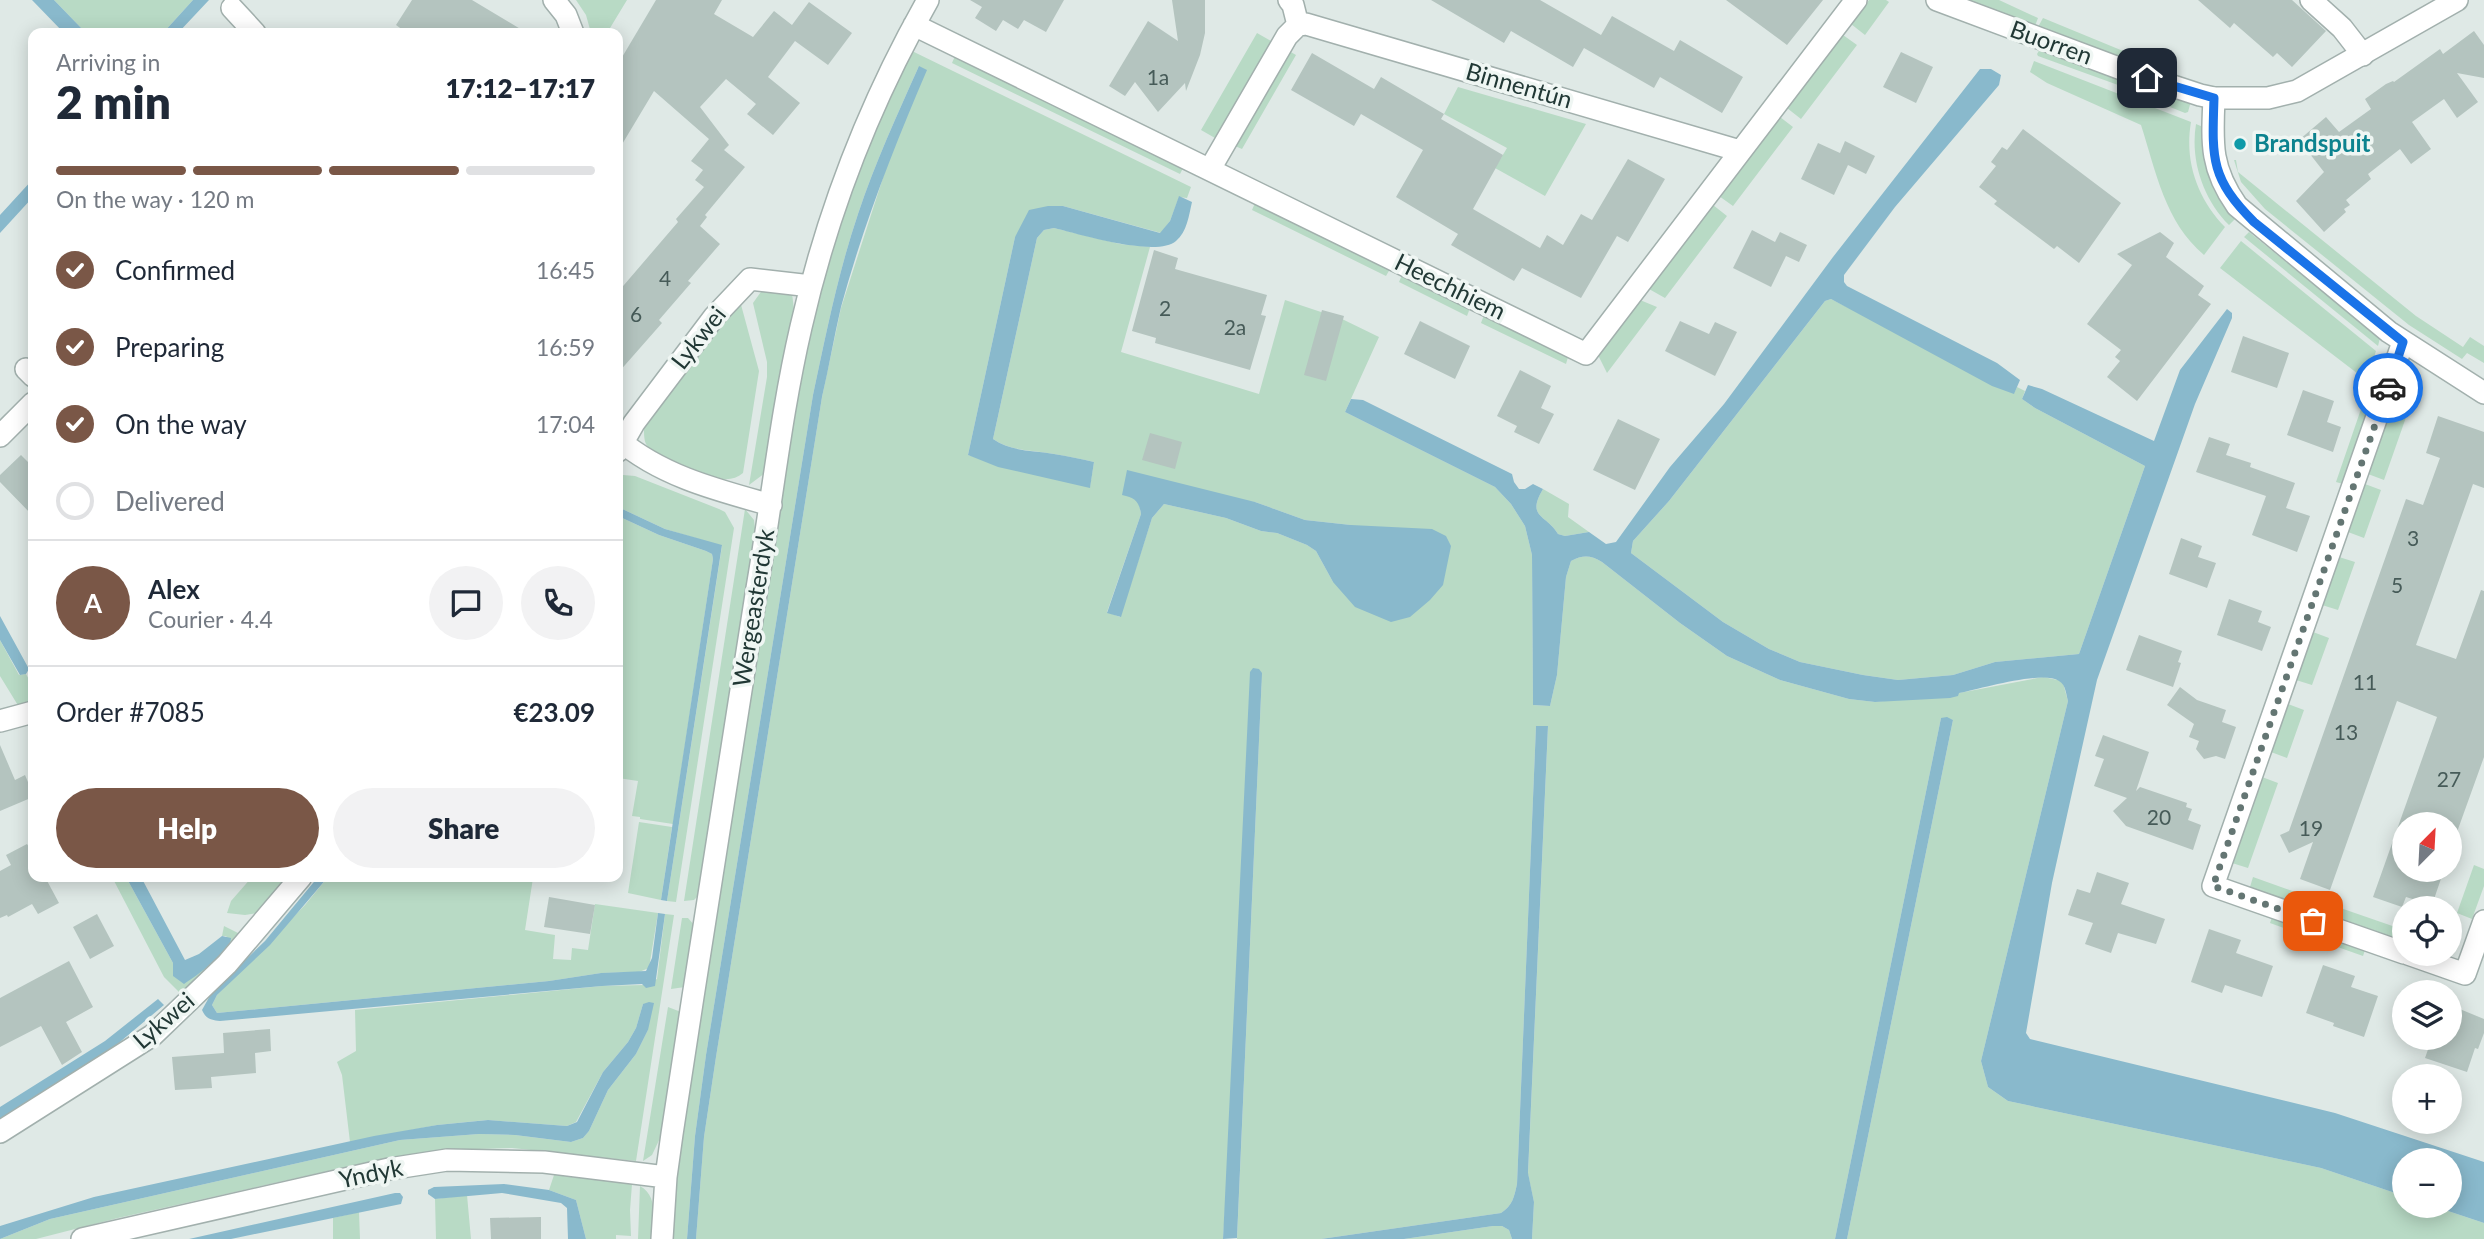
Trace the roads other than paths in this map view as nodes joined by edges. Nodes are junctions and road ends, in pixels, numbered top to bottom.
1 (554, 0) edge
2 (928, 0) edge
3 (1289, 0) edge
4 (1856, 0) edge
5 (1937, 0) edge
6 (2311, 0) edge
7 (2458, 0) edge
8 (232, 8) dead end
9 (914, 25) junction
10 (1298, 25) junction
11 (250, 28) edge
12 (571, 28) edge
13 (2363, 55) junction
14 (2214, 98) junction
15 (1740, 151) junction
16 (1210, 169) junction
17 (811, 286) junction
18 (2403, 342) junction
19 (2484, 393) edge
20 (28, 408) edge
21 (0, 436) edge
22 (623, 438) edge
23 (623, 447) edge
24 (771, 505) junction
25 (28, 713) edge
26 (0, 721) edge
27 (296, 882) edge
28 (2484, 921) edge
29 (2392, 948) edge
30 (2477, 960) edge
31 (2443, 966) edge
32 (0, 1132) edge
33 (666, 1177) junction
34 (82, 1239) edge
35 (662, 1239) edge

1 - 12 street
2 - 9 street, Wergeasterdyk
3 - 10 street
4 - 15 street, Heechhiem
5 - 14 street, Buorren
6 - 13 street
7 - 13 street, Buorren
8 - 11 street
9 - 16 street, Heechhiem
9 - 17 street, Wergeasterdyk
10 - 15 street, Binnentún
10 - 16 street
13 - 14 street, Buorren
14 - 18 street
15 - 16 street, Heechhiem
17 - 22 street, Lykwei
17 - 24 street, Wergeasterdyk
18 - 19 street
18 - 29 street
20 - 21 street
23 - 24 street
24 - 33 street, Wergeasterdyk
25 - 26 street
27 - 32 street, Lykwei
28 - 30 street
30 - 31 street
33 - 34 street, Yndyk
33 - 35 street, Wergeasterdyk

